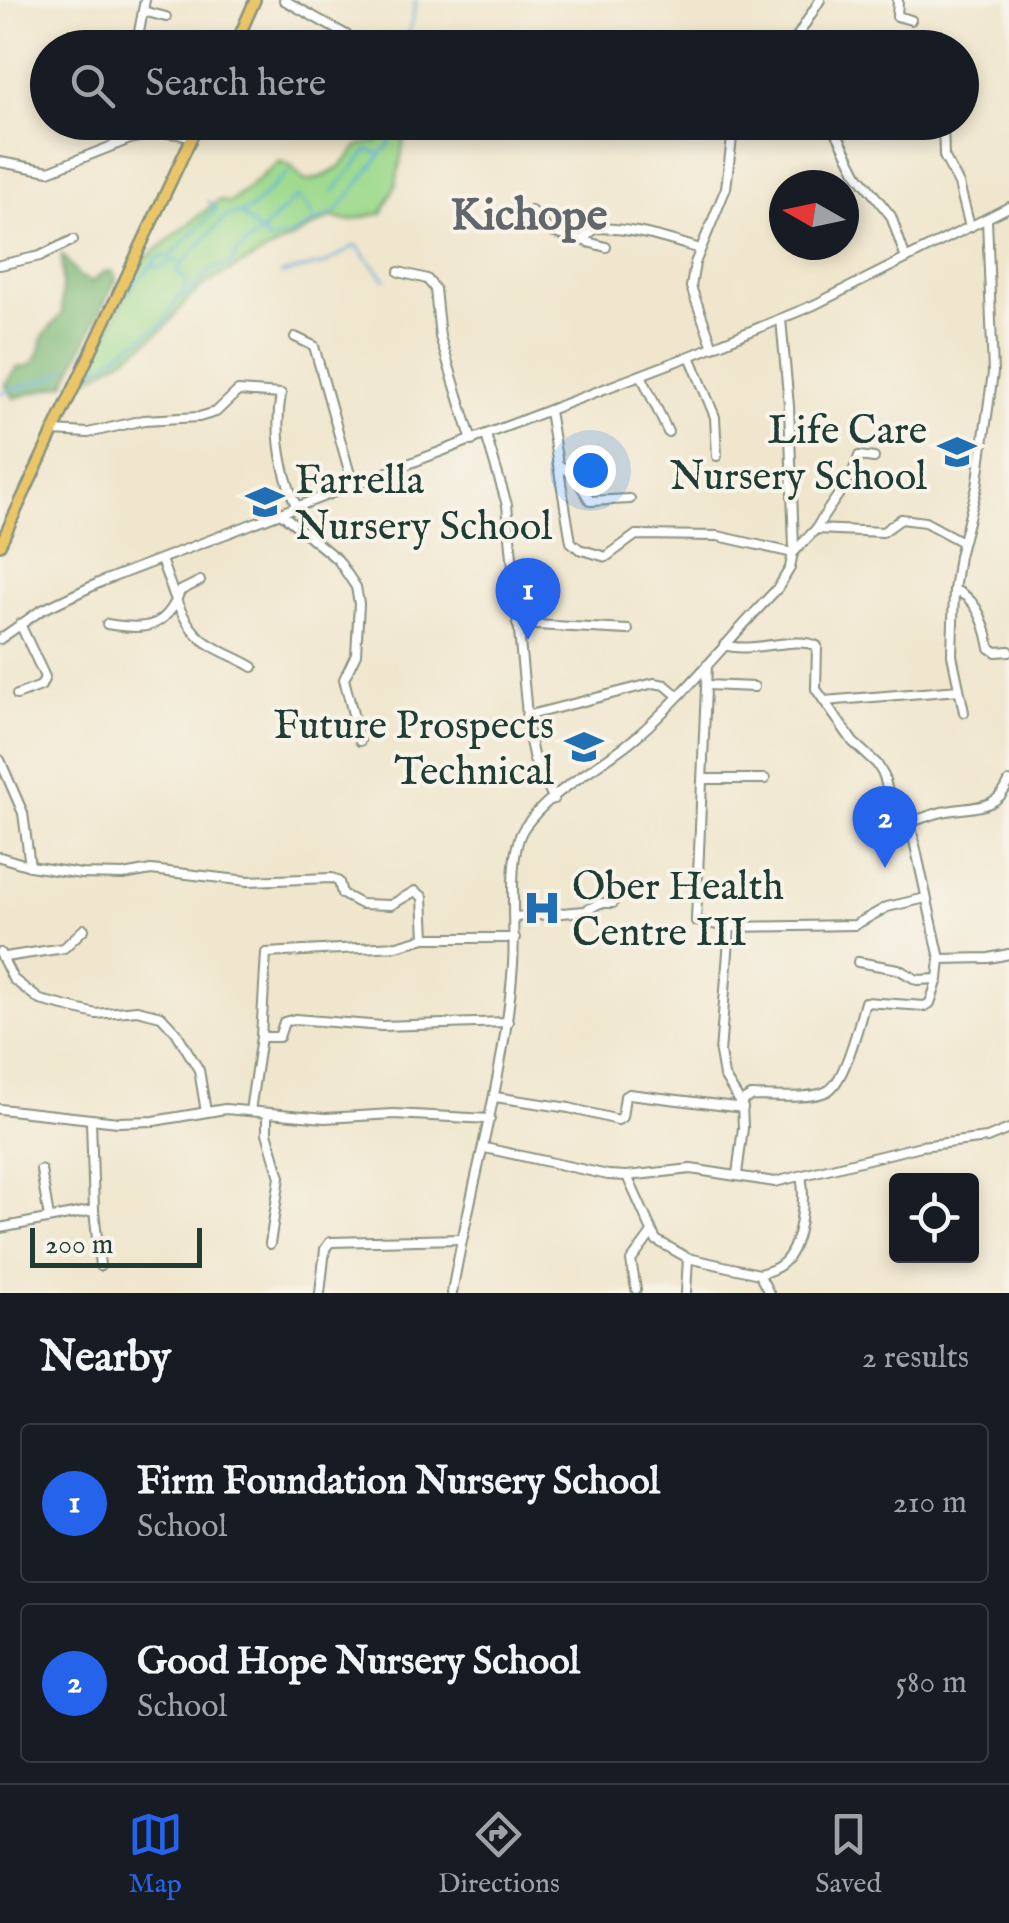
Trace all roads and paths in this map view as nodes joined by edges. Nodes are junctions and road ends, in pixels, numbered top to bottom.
1 (145, 0) edge
2 (255, 0) edge
3 (284, 0) edge
4 (820, 0) edge
5 (898, 0) edge
6 (143, 11) junction
7 (166, 17) dead end
8 (911, 20) dead end
9 (139, 30) edge
10 (242, 30) edge
11 (336, 30) edge
12 (801, 30) edge
13 (130, 140) edge
14 (191, 140) edge
15 (732, 140) edge
16 (840, 140) edge
17 (944, 140) edge
18 (0, 162) edge
19 (1009, 207) edge
20 (531, 211) dead end
21 (987, 219) junction
22 (970, 227) junction
23 (584, 238) junction
24 (73, 240) dead end
25 (606, 246) dead end
26 (700, 249) junction
27 (906, 260) junction
28 (0, 265) edge
29 (400, 272) dead end
30 (781, 319) junction
31 (295, 337) dead end
32 (713, 347) junction
33 (690, 356) junction
34 (641, 375) junction
35 (548, 410) junction
36 (54, 431) junction
37 (668, 432) dead end
38 (486, 436) junction
39 (472, 440) junction
40 (718, 456) dead end
41 (874, 458) dead end
42 (559, 465) junction
43 (354, 485) junction
44 (630, 499) dead end
45 (297, 508) junction
46 (282, 514) junction
47 (816, 528) junction
48 (962, 542) junction
49 (0, 546) edge
50 (794, 553) junction
51 (161, 560) junction
52 (200, 582) dead end
53 (954, 590) junction
54 (177, 601) junction
55 (20, 624) junction
56 (107, 624) dead end
57 (517, 624) junction
58 (628, 630) dead end
59 (0, 638) edge
60 (724, 646) junction
61 (1009, 651) edge
62 (707, 664) junction
63 (253, 667) dead end
64 (707, 685) junction
65 (754, 688) dead end
66 (959, 690) junction
67 (17, 694) dead end
68 (678, 696) junction
69 (824, 701) junction
70 (964, 712) dead end
71 (526, 716) junction
72 (360, 740) dead end
73 (0, 760) edge
74 (702, 779) junction
75 (765, 779) dead end
76 (1009, 782) edge
77 (554, 799) junction
78 (908, 823) junction
79 (0, 857) edge
80 (30, 866) junction
81 (926, 898) junction
82 (613, 903) dead end
83 (515, 917) junction
84 (730, 928) junction
85 (84, 930) dead end
86 (425, 938) junction
87 (515, 938) junction
88 (1009, 954) edge
89 (2, 955) edge
90 (940, 959) junction
91 (858, 962) dead end
92 (938, 979) junction
93 (508, 1022) junction
94 (261, 1037) junction
95 (495, 1098) junction
96 (742, 1105) junction
97 (0, 1109) edge
98 (250, 1111) junction
99 (206, 1112) junction
100 (268, 1113) junction
101 (490, 1119) junction
102 (91, 1120) junction
103 (1009, 1129) edge
104 (485, 1148) junction
105 (40, 1170) dead end
106 (737, 1174) junction
107 (628, 1176) junction
108 (801, 1176) junction
109 (94, 1210) junction
110 (49, 1218) junction
111 (0, 1228) edge
112 (651, 1234) junction
113 (462, 1238) junction
114 (270, 1244) dead end
115 (688, 1258) junction
116 (100, 1266) dead end
117 (759, 1274) junction
118 (636, 1289) dead end
119 (320, 1293) edge
120 (452, 1293) edge
121 (686, 1293) edge
122 (769, 1293) edge

1 - 6 street
2 - 10 main road
3 - 11 street
4 - 12 street
5 - 8 street
6 - 7 street
6 - 9 street
13 - 18 street
14 - 36 main road
15 - 26 street
16 - 27 street
17 - 22 street
19 - 21 street
20 - 23 street
21 - 22 street
21 - 48 street
22 - 27 street
23 - 25 street
23 - 26 street
24 - 28 street
26 - 32 street
27 - 30 street
29 - 39 street
30 - 32 street
30 - 50 street
31 - 43 street
32 - 33 street
33 - 34 street
33 - 40 street
34 - 35 street
34 - 37 street
35 - 38 street
35 - 42 street
36 - 45 street
36 - 49 main road
38 - 39 street
38 - 57 street
39 - 43 street
41 - 47 street
42 - 44 street
42 - 50 street
43 - 45 street
45 - 46 street
46 - 51 street
46 - 72 street
47 - 48 street
47 - 50 street
48 - 53 street
50 - 60 street
51 - 54 street
51 - 55 street
52 - 54 street
53 - 61 street
53 - 66 street
54 - 56 street
54 - 63 street
55 - 59 street
55 - 67 street
57 - 58 street
57 - 71 street
60 - 62 street
60 - 69 street
62 - 64 street
62 - 68 street
64 - 65 street
64 - 74 street
66 - 69 street
66 - 70 street
68 - 71 street
68 - 77 street
69 - 78 street
71 - 77 street
73 - 80 street
74 - 75 street
74 - 84 street
76 - 78 street
77 - 83 street
78 - 81 street
79 - 80 street
80 - 86 street
81 - 84 street
81 - 90 street
82 - 83 street
83 - 87 street
84 - 96 street
85 - 89 street
86 - 87 street
86 - 94 street
87 - 93 street
88 - 90 street
89 - 99 street
90 - 92 street
91 - 92 street
92 - 96 street
93 - 94 street
93 - 95 street
94 - 98 street
95 - 96 street
95 - 101 street
96 - 106 street
97 - 102 street
98 - 99 street
98 - 100 street
99 - 102 street
100 - 101 street
100 - 114 street
101 - 104 street
102 - 109 street
103 - 108 street
104 - 107 street
104 - 113 street
105 - 110 street
106 - 107 street
106 - 108 street
107 - 112 street
108 - 117 street
109 - 110 street
109 - 116 street
110 - 111 street
112 - 115 street
112 - 118 street
113 - 119 street
113 - 120 street
115 - 117 street
115 - 121 street
117 - 122 street

